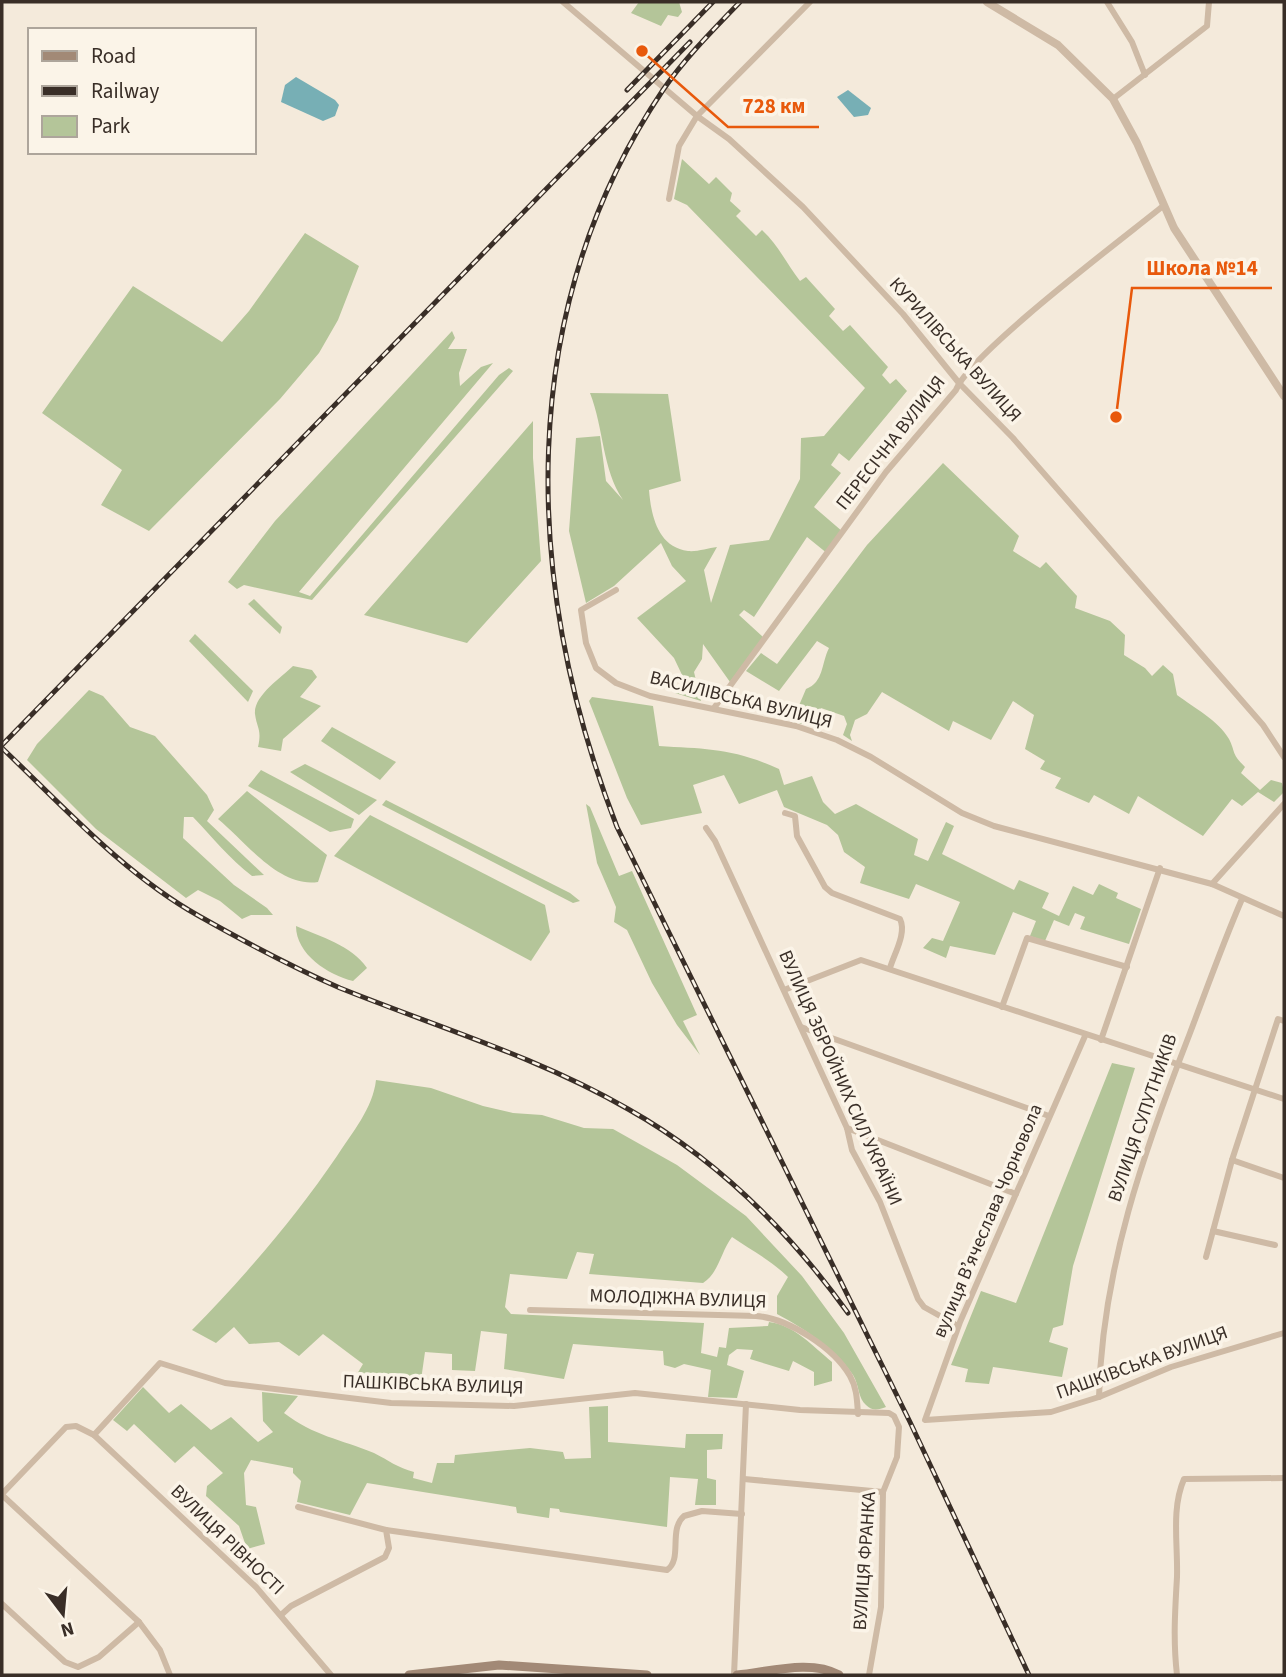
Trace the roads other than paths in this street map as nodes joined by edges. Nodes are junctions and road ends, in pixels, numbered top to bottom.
1 (563, 2) edge
2 (810, 2) edge
3 (986, 2) edge
4 (1107, 2) edge
5 (1209, 2) edge
6 (1145, 75) junction
7 (1113, 99) junction
8 (697, 116) junction
9 (669, 199) dead end
10 (1163, 206) junction
11 (959, 383) junction
12 (1284, 396) edge
13 (616, 590) dead end
14 (715, 708) junction
15 (1284, 757) edge
16 (1284, 804) edge
17 (785, 813) dead end
18 (706, 828) dead end
19 (1160, 868) junction
20 (1212, 884) junction
21 (1242, 899) junction
22 (1284, 916) edge
23 (1127, 967) junction
24 (890, 968) junction
25 (784, 990) junction
26 (1002, 1007) junction
27 (1281, 1020) edge
28 (802, 1027) junction
29 (1085, 1035) junction
30 (1101, 1040) junction
31 (1178, 1063) junction
32 (1254, 1088) junction
33 (1284, 1099) edge
34 (1049, 1116) junction
35 (847, 1128) junction
36 (1232, 1160) junction
37 (1284, 1178) edge
38 (1016, 1194) junction
39 (1213, 1231) junction
40 (1275, 1245) dead end
41 (1206, 1257) dead end
42 (530, 1310) dead end
43 (958, 1326) junction
44 (1284, 1333) edge
45 (1099, 1397) junction
46 (746, 1404) junction
47 (889, 1413) joint
48 (858, 1414) junction
49 (925, 1420) joint
50 (94, 1436) junction
51 (1284, 1478) edge
52 (744, 1479) junction
53 (883, 1492) junction
54 (2, 1494) edge
55 (298, 1507) dead end
56 (742, 1514) junction
57 (386, 1530) junction
58 (2, 1604) edge
59 (281, 1615) junction
60 (139, 1622) junction
61 (170, 1675) edge
62 (331, 1675) edge
63 (410, 1675) edge
64 (647, 1675) edge
65 (736, 1675) edge
66 (839, 1675) edge
67 (869, 1675) edge
68 (1177, 1675) edge

1 - 8 street, КУРИЛІВСЬКА ВУЛИЦЯ
2 - 8 street
3 - 7 street
4 - 6 street
5 - 6 street
6 - 7 street
7 - 10 street
8 - 9 street
8 - 11 street, КУРИЛІВСЬКА ВУЛИЦЯ
10 - 11 street, ПЕРЕСІЧНА ВУЛИЦЯ
10 - 12 street
11 - 14 street, ПЕРЕСІЧНА ВУЛИЦЯ
11 - 15 street, КУРИЛІВСЬКА ВУЛИЦЯ
13 - 14 street, ВАСИЛІВСЬКА ВУЛИЦЯ
14 - 19 street, ВАСИЛІВСЬКА ВУЛИЦЯ
16 - 20 street
17 - 24 street
18 - 25 street, ВУЛИЦЯ ЗБРОЙНИХ СИЛ УКРАЇНИ
19 - 20 street, ВАСИЛІВСЬКА ВУЛИЦЯ
19 - 23 street
20 - 21 street, ВАСИЛІВСЬКА ВУЛИЦЯ
21 - 22 street, ВАСИЛІВСЬКА ВУЛИЦЯ
21 - 31 street, ВУЛИЦЯ СУПУТНИКІВ
23 - 26 street
23 - 30 street
24 - 25 street
24 - 26 street
25 - 28 street, ВУЛИЦЯ ЗБРОЙНИХ СИЛ УКРАЇНИ
26 - 29 street
27 - 32 street
28 - 34 street
28 - 35 street, ВУЛИЦЯ ЗБРОЙНИХ СИЛ УКРАЇНИ
29 - 30 street
29 - 34 street, вулиця Вʼячеслава Чорновола
30 - 31 street
31 - 32 street
31 - 45 street, ВУЛИЦЯ СУПУТНИКІВ
32 - 33 street
32 - 36 street
34 - 38 street, вулиця Вʼячеслава Чорновола
35 - 38 street
35 - 43 street, ВУЛИЦЯ ЗБРОЙНИХ СИЛ УКРАЇНИ
36 - 37 street
36 - 39 street
38 - 43 street, вулиця Вʼячеслава Чорновола
39 - 40 street
39 - 41 street
42 - 48 street, МОЛОДІЖНА ВУЛИЦЯ
43 - 49 street, вулиця Вʼячеслава Чорновола
44 - 45 street, ПАШКІВСЬКА ВУЛИЦЯ
45 - 49 street, ПАШКІВСЬКА ВУЛИЦЯ
46 - 48 street, ПАШКІВСЬКА ВУЛИЦЯ
46 - 50 street, ПАШКІВСЬКА ВУЛИЦЯ
46 - 52 street
47 - 48 street, ПАШКІВСЬКА ВУЛИЦЯ
47 - 53 street, ВУЛИЦЯ ФРАНКА
50 - 54 street
50 - 59 street, ВУЛИЦЯ РІВНОСТІ
51 - 68 street
52 - 53 street
52 - 56 street
53 - 67 street, ВУЛИЦЯ ФРАНКА
54 - 60 street
55 - 57 street
56 - 57 street
56 - 65 street
57 - 59 street
58 - 60 street
59 - 62 street, ВУЛИЦЯ РІВНОСТІ
60 - 61 street
63 - 64 main road
65 - 66 main road

